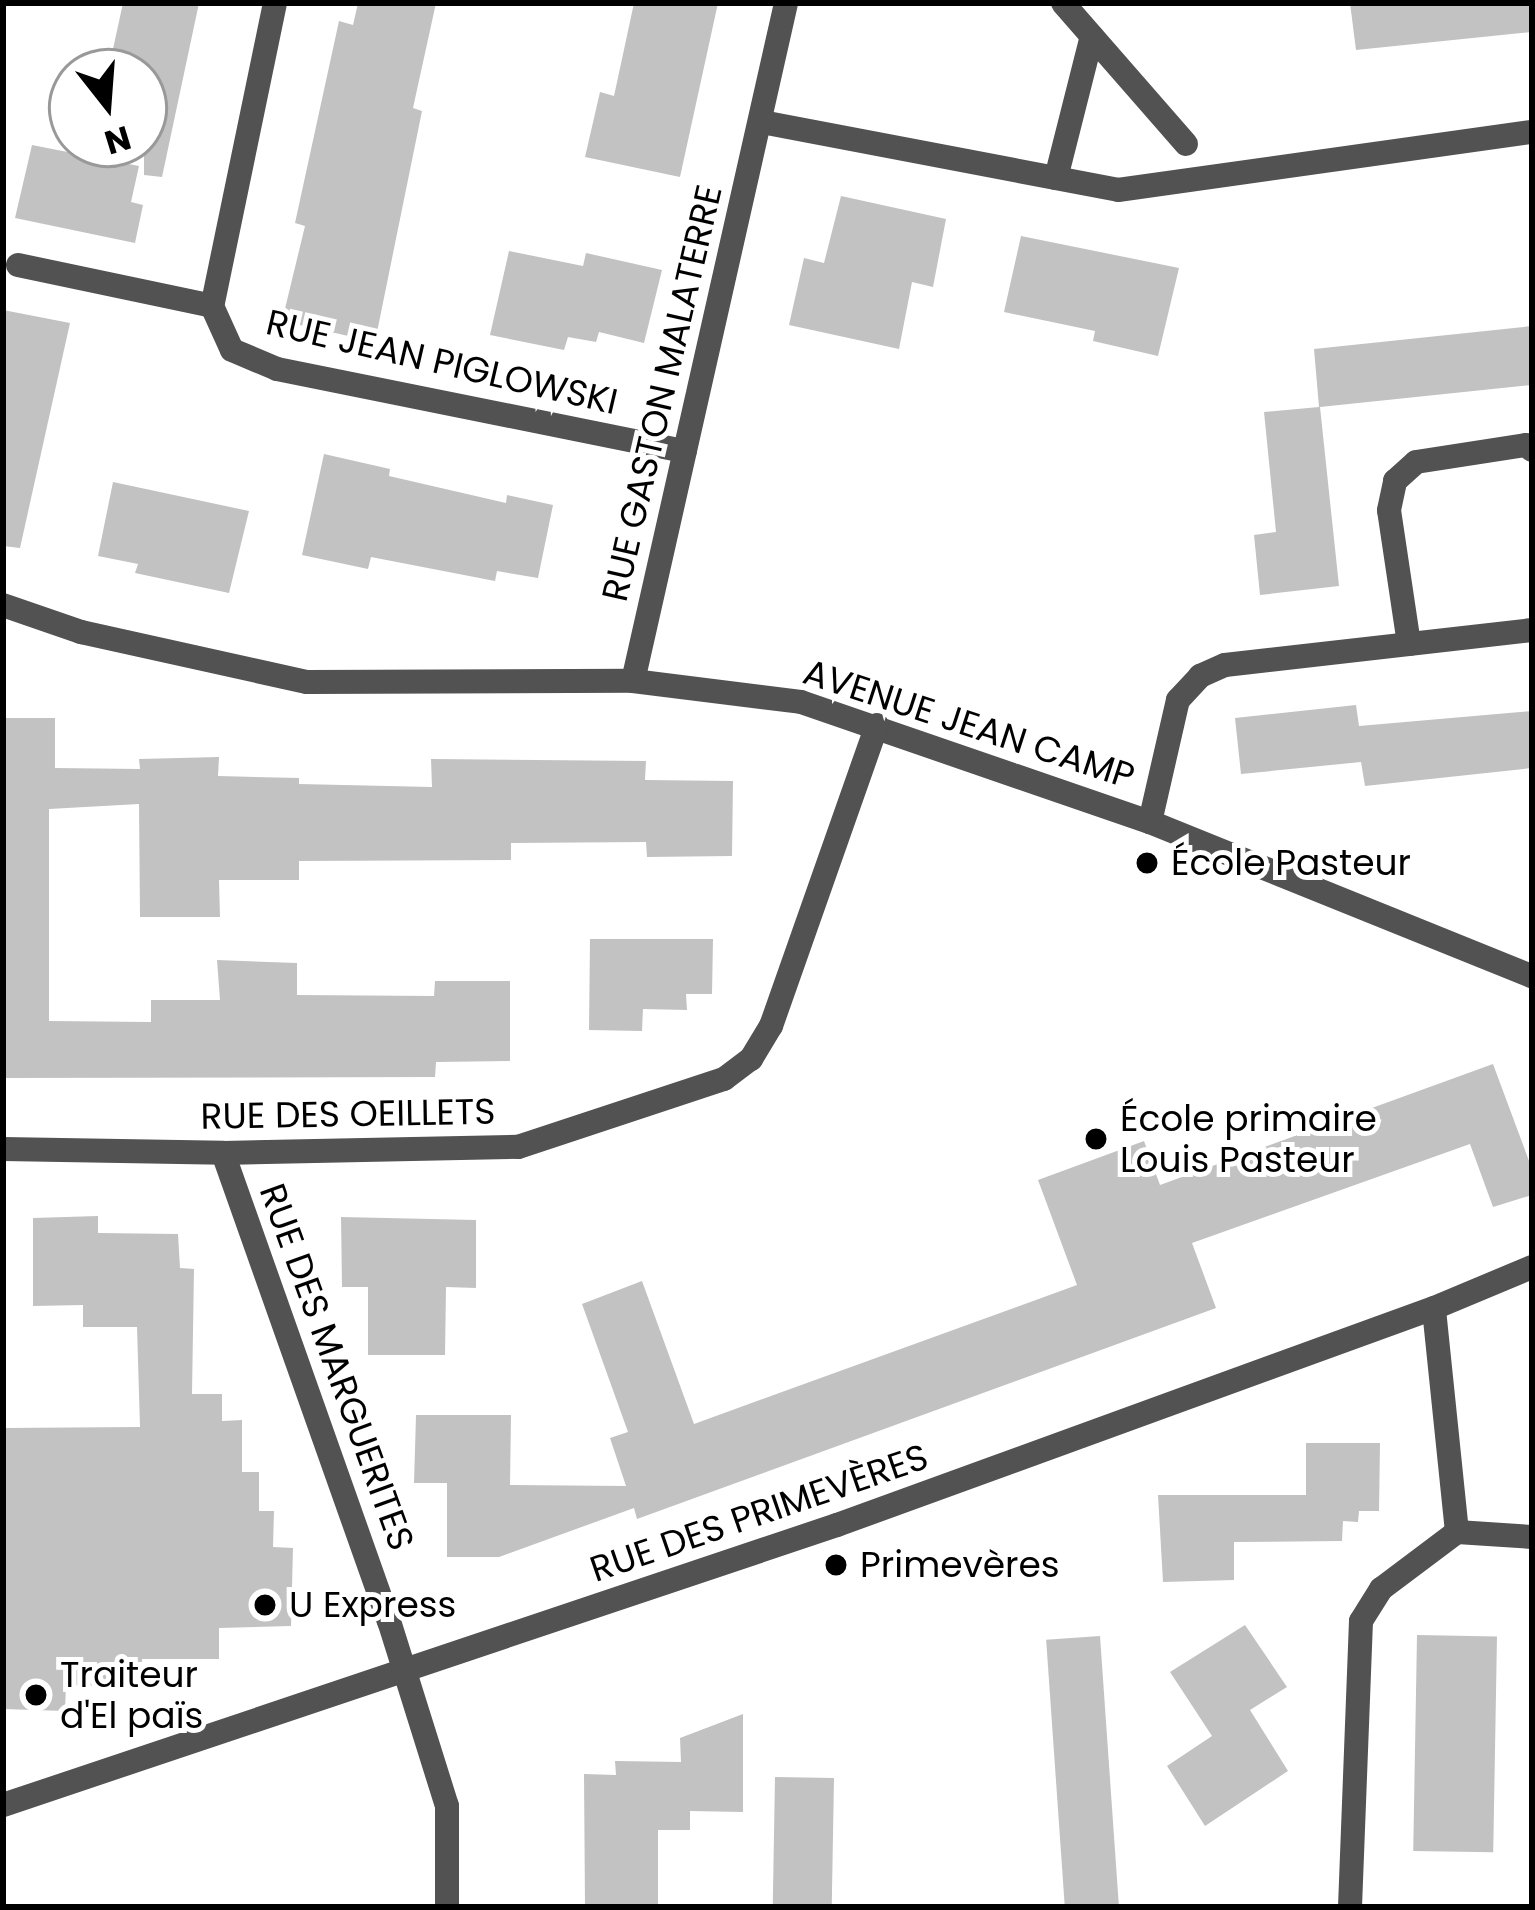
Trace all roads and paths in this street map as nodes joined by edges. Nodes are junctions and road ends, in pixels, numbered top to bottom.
1 (275, 3) edge
2 (786, 3) edge
3 (1063, 3) edge
4 (1092, 36) junction
5 (762, 122) junction
6 (1532, 132) edge
7 (1186, 144) dead end
8 (1056, 178) junction
9 (18, 265) dead end
10 (212, 306) junction
11 (1532, 449) edge
12 (685, 452) junction
13 (3, 605) edge
14 (1532, 630) edge
15 (1409, 644) junction
16 (633, 681) junction
17 (877, 725) junction
18 (1150, 822) junction
19 (1532, 976) edge
20 (3, 1149) edge
21 (224, 1153) junction
22 (1532, 1267) edge
23 (1434, 1308) junction
24 (1456, 1532) junction
25 (1532, 1537) edge
26 (406, 1673) junction
27 (3, 1805) edge
28 (447, 1907) edge
29 (1350, 1907) edge

1 - 10 street
2 - 5 street, RUE GASTON MALATERRE
3 - 4 street
4 - 7 street
4 - 8 street
5 - 8 street
5 - 12 street, RUE GASTON MALATERRE
6 - 8 street
9 - 10 street
10 - 12 street, RUE JEAN PIGLOWSKI
11 - 15 street
12 - 16 street, RUE GASTON MALATERRE
13 - 16 street, AVENUE JEAN CAMP
14 - 15 street
15 - 18 street
16 - 17 street, AVENUE JEAN CAMP
17 - 18 street, AVENUE JEAN CAMP
17 - 21 street, RUE DES OEILLETS
18 - 19 street, AVENUE JEAN CAMP
20 - 21 street, RUE DES OEILLETS
21 - 26 street, RUE DES MARGUERITES
22 - 23 street, RUE DES PRIMEVÈRES
23 - 24 street
23 - 26 street, RUE DES PRIMEVÈRES
24 - 25 street
24 - 29 street
26 - 27 street, RUE DES PRIMEVÈRES
26 - 28 street, RUE DES MARGUERITES

